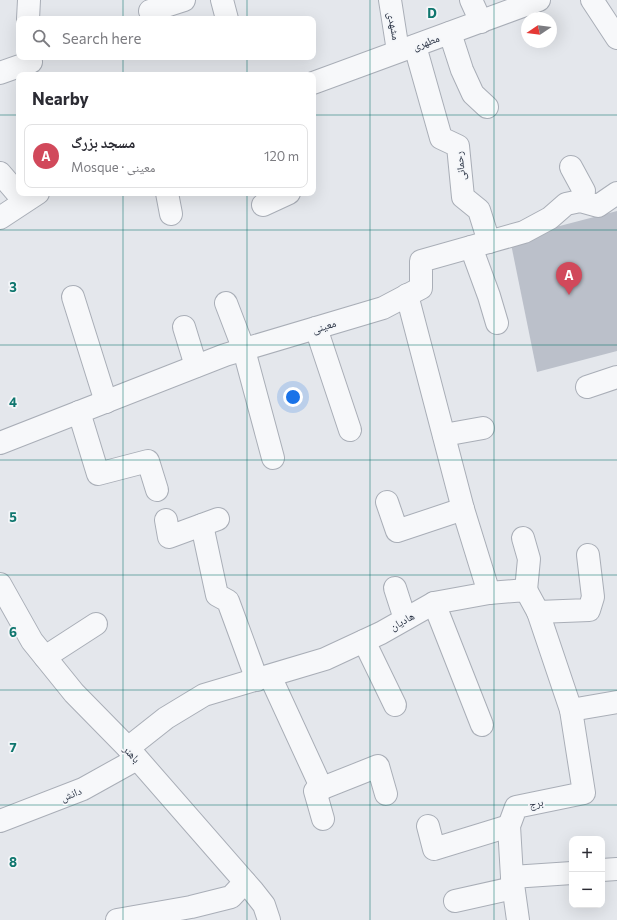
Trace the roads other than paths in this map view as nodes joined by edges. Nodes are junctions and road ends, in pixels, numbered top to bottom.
1 (29, 0) edge
2 (184, 0) edge
3 (222, 0) edge
4 (390, 0) edge
5 (471, 0) edge
6 (539, 0) edge
7 (592, 0) edge
8 (150, 11) dead end
9 (28, 16) edge
10 (226, 16) edge
11 (481, 22) junction
12 (450, 33) junction
13 (617, 38) edge
14 (407, 49) junction
15 (31, 64) edge
16 (0, 73) edge
17 (316, 82) edge
18 (487, 107) dead end
19 (571, 168) dead end
20 (0, 174) edge
21 (16, 186) edge
22 (617, 192) edge
23 (168, 196) edge
24 (282, 196) edge
25 (31, 197) edge
26 (580, 201) junction
27 (263, 205) dead end
28 (171, 214) dead end
29 (0, 218) edge
30 (480, 245) junction
31 (407, 295) junction
32 (73, 297) dead end
33 (226, 303) dead end
34 (497, 323) dead end
35 (184, 327) dead end
36 (316, 328) junction
37 (244, 350) junction
38 (196, 366) junction
39 (617, 377) edge
40 (588, 387) dead end
41 (106, 402) junction
42 (79, 412) junction
43 (483, 428) dead end
44 (350, 430) dead end
45 (444, 435) junction
46 (0, 443) edge
47 (273, 458) dead end
48 (157, 490) dead end
49 (387, 502) dead end
50 (463, 509) junction
51 (166, 520) dead end
52 (523, 538) dead end
53 (588, 555) dead end
54 (0, 584) edge
55 (395, 588) dead end
56 (526, 590) junction
57 (489, 593) junction
58 (434, 603) junction
59 (538, 612) junction
60 (405, 619) junction
61 (96, 624) dead end
62 (364, 641) junction
63 (45, 657) junction
64 (263, 678) junction
65 (617, 702) edge
66 (395, 705) dead end
67 (571, 710) junction
68 (482, 725) dead end
69 (133, 754) junction
70 (322, 789) junction
71 (386, 794) dead end
72 (323, 819) dead end
73 (0, 821) edge
74 (428, 826) dead end
75 (510, 826) junction
76 (617, 869) edge
77 (605, 870) edge
78 (569, 874) edge
79 (245, 882) junction
80 (513, 883) junction
81 (454, 900) dead end
82 (163, 916) edge
83 (117, 920) edge
84 (269, 920) edge
85 (518, 920) edge

1 - 9 street
2 - 8 street
3 - 10 street
4 - 14 street, مشهدی
5 - 11 street
6 - 11 street, مطهری
7 - 13 street
11 - 12 street, مطهری
12 - 14 street, مطهری
12 - 18 street
14 - 17 street, مطهری
14 - 30 street, رحمانی
15 - 16 street
19 - 26 street
20 - 21 street
22 - 26 street
23 - 28 street
24 - 27 street
25 - 29 street
26 - 30 street, معینی
30 - 31 street, معینی
30 - 34 street
31 - 36 street, معینی
31 - 45 street
32 - 41 street
33 - 37 street
35 - 38 street
36 - 37 street, معینی
36 - 44 street
37 - 38 street, معینی
37 - 47 street
38 - 41 street, معینی
39 - 40 street
41 - 42 street, معینی
42 - 46 street, معینی
42 - 48 street
43 - 45 street
45 - 50 street
49 - 50 street
50 - 57 street
51 - 64 street
52 - 56 street
53 - 59 street
54 - 63 street, باهنر
55 - 60 street
56 - 57 street, هادیان
56 - 59 street
57 - 58 street, هادیان
58 - 60 street, هادیان
58 - 68 street
59 - 67 street
60 - 62 street, هادیان
61 - 63 street
62 - 64 street, هادیان
62 - 66 street
63 - 69 street, باهنر
64 - 69 street, هادیان
64 - 70 street
65 - 67 street
67 - 75 street, برج
69 - 73 street, دانش
69 - 79 street, باهنر
70 - 71 street
70 - 72 street
74 - 75 street
75 - 80 street, برج
76 - 77 street
78 - 80 street
79 - 82 street
79 - 84 street, باهنر
80 - 81 street
80 - 85 street, برج
82 - 83 street

